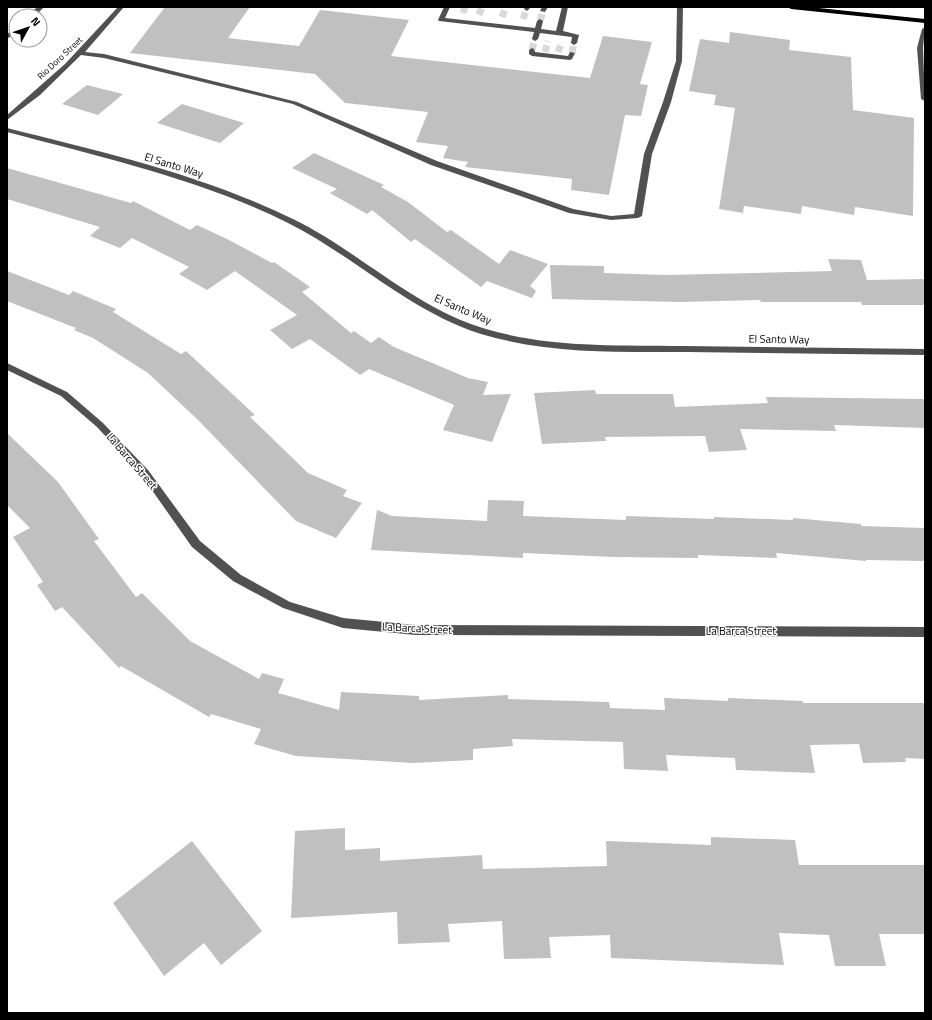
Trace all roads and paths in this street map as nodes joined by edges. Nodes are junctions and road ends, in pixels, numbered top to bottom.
1 (121, 7) edge
2 (447, 7) edge
3 (563, 7) edge
4 (680, 7) edge
5 (791, 7) edge
6 (463, 13) tunnel mouth
7 (479, 15) tunnel mouth
8 (502, 17) tunnel mouth
9 (523, 19) tunnel mouth
10 (540, 20) tunnel mouth
11 (925, 21) edge
12 (459, 22) junction
13 (476, 24) junction
14 (499, 26) junction
15 (520, 29) junction
16 (925, 29) edge
17 (537, 31) junction
18 (551, 32) junction
19 (562, 33) junction
20 (535, 39) tunnel mouth
21 (548, 41) tunnel mouth
22 (562, 42) tunnel mouth
23 (574, 43) dead end
24 (532, 50) dead end
25 (79, 53) junction
26 (572, 53) dead end
27 (925, 99) edge
28 (7, 118) edge
29 (7, 130) edge
30 (925, 352) edge
31 (7, 366) edge
32 (925, 632) edge

1 - 25 street, Rio Doro Street
2 - 12 street
3 - 19 street
4 - 25 street
5 - 11 main road
6 - 12 street
7 - 13 street
8 - 14 street
9 - 15 street
10 - 17 street
12 - 13 street
13 - 14 street
14 - 15 street
15 - 17 street
16 - 27 street
17 - 18 street
17 - 20 street
18 - 19 street
18 - 21 street
19 - 22 street
19 - 23 street
24 - 26 street
25 - 28 street, Rio Doro Street
29 - 30 street, El Santo Way
31 - 32 street, La Barca Street

